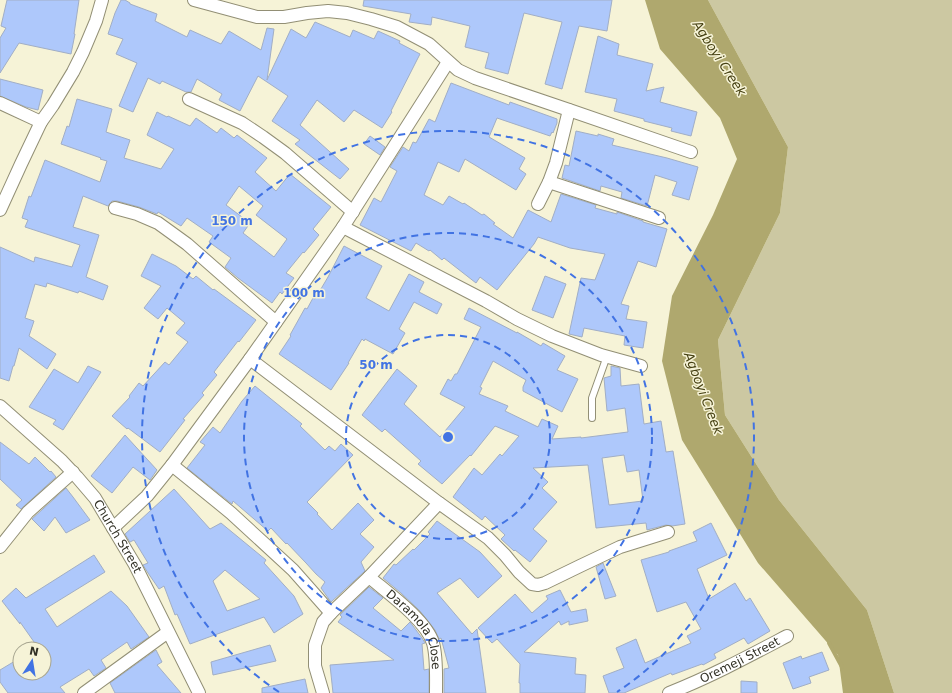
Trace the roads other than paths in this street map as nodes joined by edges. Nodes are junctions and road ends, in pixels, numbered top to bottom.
1 (102, 0) edge
2 (198, 0) edge
3 (448, 62) junction
4 (189, 99) dead end
5 (0, 103) edge
6 (569, 110) junction
7 (41, 122) junction
8 (691, 152) dead end
9 (549, 182) junction
10 (538, 204) dead end
11 (115, 208) dead end
12 (0, 210) edge
13 (353, 212) junction
14 (659, 218) dead end
15 (343, 227) junction
16 (276, 322) junction
17 (607, 356) junction
18 (250, 359) junction
19 (641, 366) dead end
20 (0, 406) edge
21 (592, 418) dead end
22 (172, 465) junction
23 (73, 472) junction
24 (439, 502) junction
25 (113, 528) junction
26 (668, 532) dead end
27 (0, 547) edge
28 (369, 577) junction
29 (331, 613) junction
30 (168, 632) junction
31 (787, 636) dead end
32 (84, 693) edge
33 (199, 693) edge
34 (323, 693) edge
35 (436, 693) edge
36 (669, 693) edge

1 - 7 street
2 - 3 street
3 - 6 street
3 - 13 street
4 - 13 street
5 - 7 street
6 - 8 street
6 - 9 street
7 - 12 street
9 - 10 street
9 - 14 street
11 - 16 street
13 - 15 street
15 - 16 street
15 - 17 street
16 - 18 street
17 - 19 street
17 - 21 lane
18 - 22 street
18 - 24 street
20 - 23 street, Church Street
22 - 25 street
22 - 29 street
23 - 25 street, Church Street
23 - 27 street
24 - 26 street
24 - 28 street
25 - 30 street, Church Street
28 - 29 street
28 - 35 street, Daramola Close
29 - 34 street
30 - 32 street
30 - 33 street, Church Street
31 - 36 street, Oremeji Street

